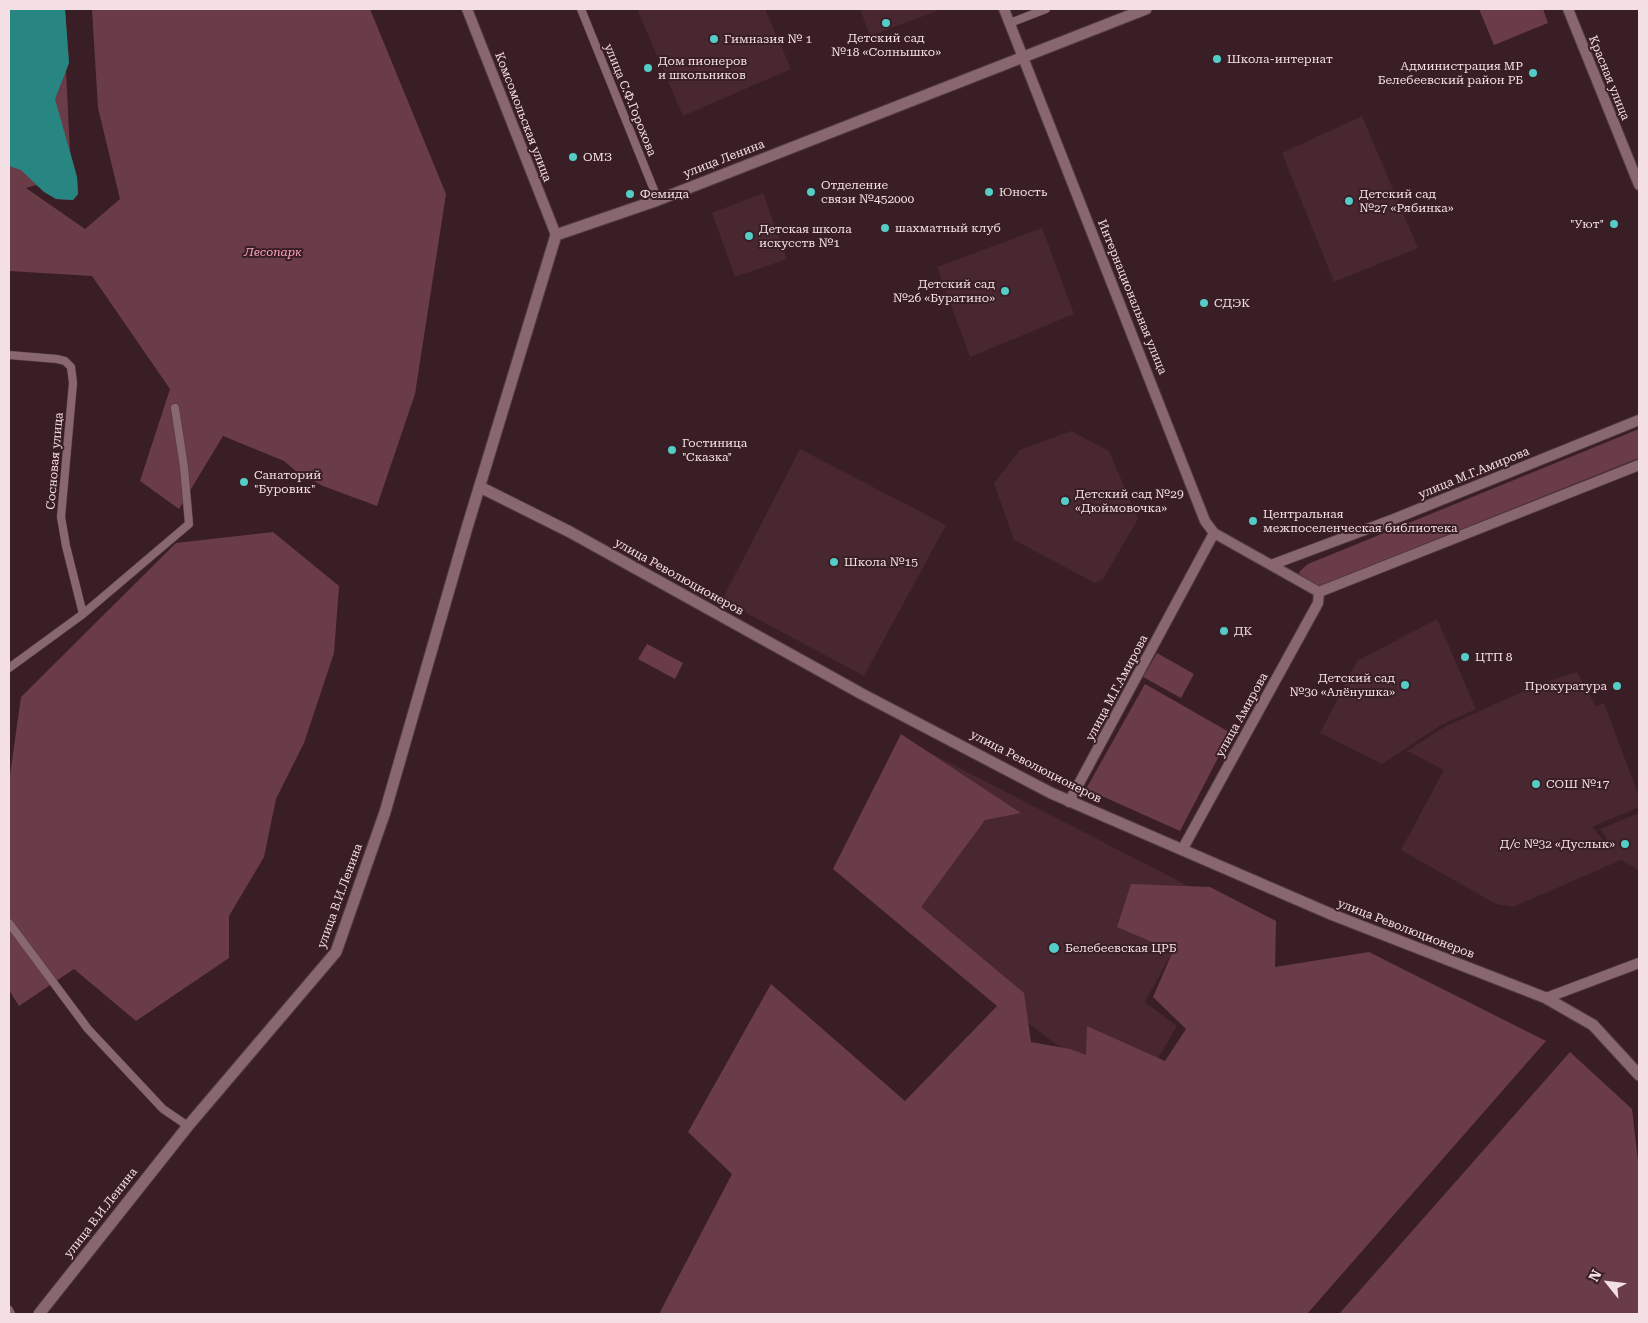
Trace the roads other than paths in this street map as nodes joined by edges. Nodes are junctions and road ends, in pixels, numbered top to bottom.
1 (467, 9) edge
2 (581, 9) edge
3 (1004, 9) edge
4 (1046, 9) edge
5 (1146, 9) edge
6 (1568, 9) edge
7 (1010, 23) junction
8 (1023, 56) junction
9 (1639, 185) edge
10 (658, 200) junction
11 (556, 235) junction
12 (9, 355) edge
13 (175, 408) dead end
14 (1639, 420) edge
15 (1639, 464) edge
16 (480, 487) junction
17 (1214, 533) junction
18 (1271, 565) junction
19 (1319, 592) junction
20 (83, 614) junction
21 (9, 668) edge
22 (1069, 802) junction
23 (1182, 850) junction
24 (9, 923) edge
25 (1639, 963) edge
26 (1546, 998) junction
27 (1639, 1075) edge
28 (188, 1126) junction
29 (9, 1310) edge
30 (11, 1314) edge
31 (39, 1314) edge

1 - 11 street, Комсомольская улица
2 - 10 street, улица С.Ф.Горохова
3 - 7 street, Интернациональная улица
4 - 7 street
5 - 8 main road, улица Ленина
6 - 9 street, Красная улица
7 - 8 street, Интернациональная улица
8 - 10 main road, улица Ленина
8 - 17 street, Интернациональная улица
10 - 11 main road, улица Ленина
11 - 16 main road
12 - 20 street, Сосновая улица
13 - 20 street
14 - 18 street, улица М.Г.Амирова
15 - 19 street
16 - 22 main road, улица Революционеров
16 - 28 main road, улица В.И.Ленина
17 - 18 street
17 - 22 street, улица М.Г.Амирова
18 - 19 street
19 - 23 street, улица Амирова
20 - 21 street
22 - 23 main road, улица Революционеров
23 - 26 main road, улица Революционеров
24 - 28 street
25 - 26 street
26 - 27 main road, улица Революционеров
28 - 31 main road, улица В.И.Ленина
29 - 30 street

